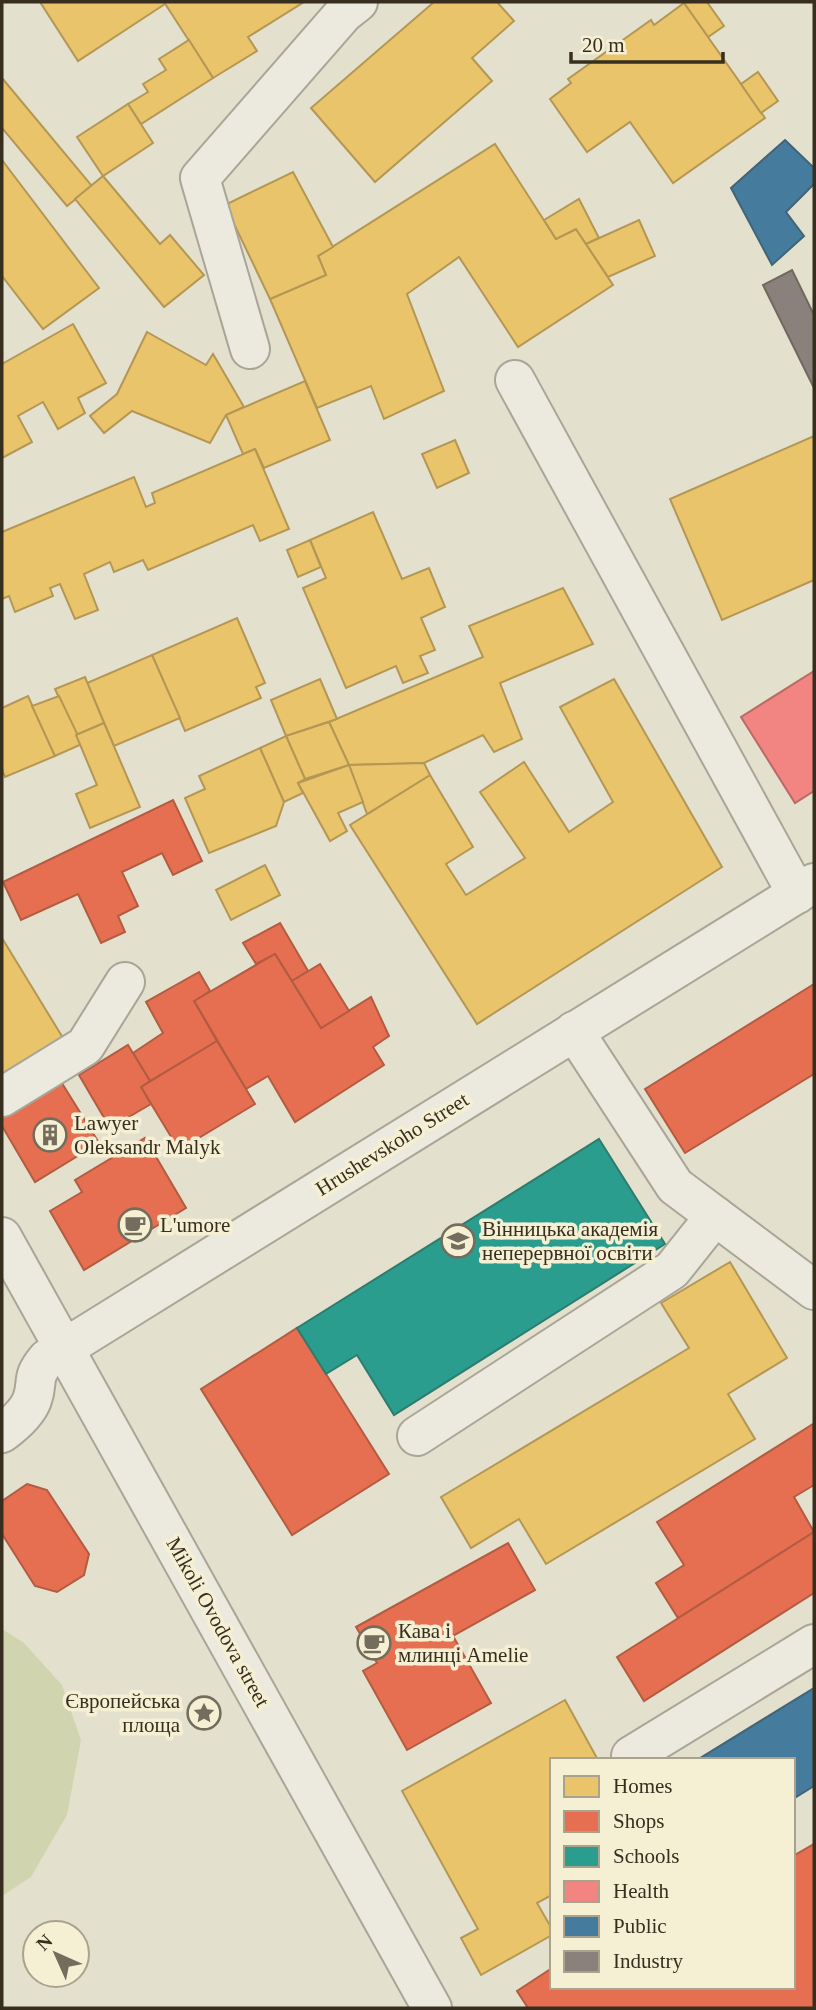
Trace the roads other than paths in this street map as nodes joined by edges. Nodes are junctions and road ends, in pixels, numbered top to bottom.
1 (358, 2) edge
2 (250, 349) dead end
3 (515, 380) dead end
4 (806, 889) edge
5 (125, 982) dead end
6 (574, 1031) junction
7 (2, 1097) edge
8 (715, 1216) junction
9 (2, 1237) edge
10 (814, 1290) edge
11 (65, 1347) junction
12 (2, 1433) edge
13 (417, 1436) dead end
14 (814, 1644) edge
15 (631, 1756) dead end
16 (432, 2008) edge

1 - 2 street
3 - 4 street
4 - 6 street, Hrushevskoho Street
5 - 7 street
6 - 8 street
6 - 11 street, Hrushevskoho Street
8 - 10 street
8 - 13 street
9 - 11 street, Mikoli Ovodova street
11 - 12 street, Hrushevskoho Street
11 - 16 street, Mikoli Ovodova street
14 - 15 street

